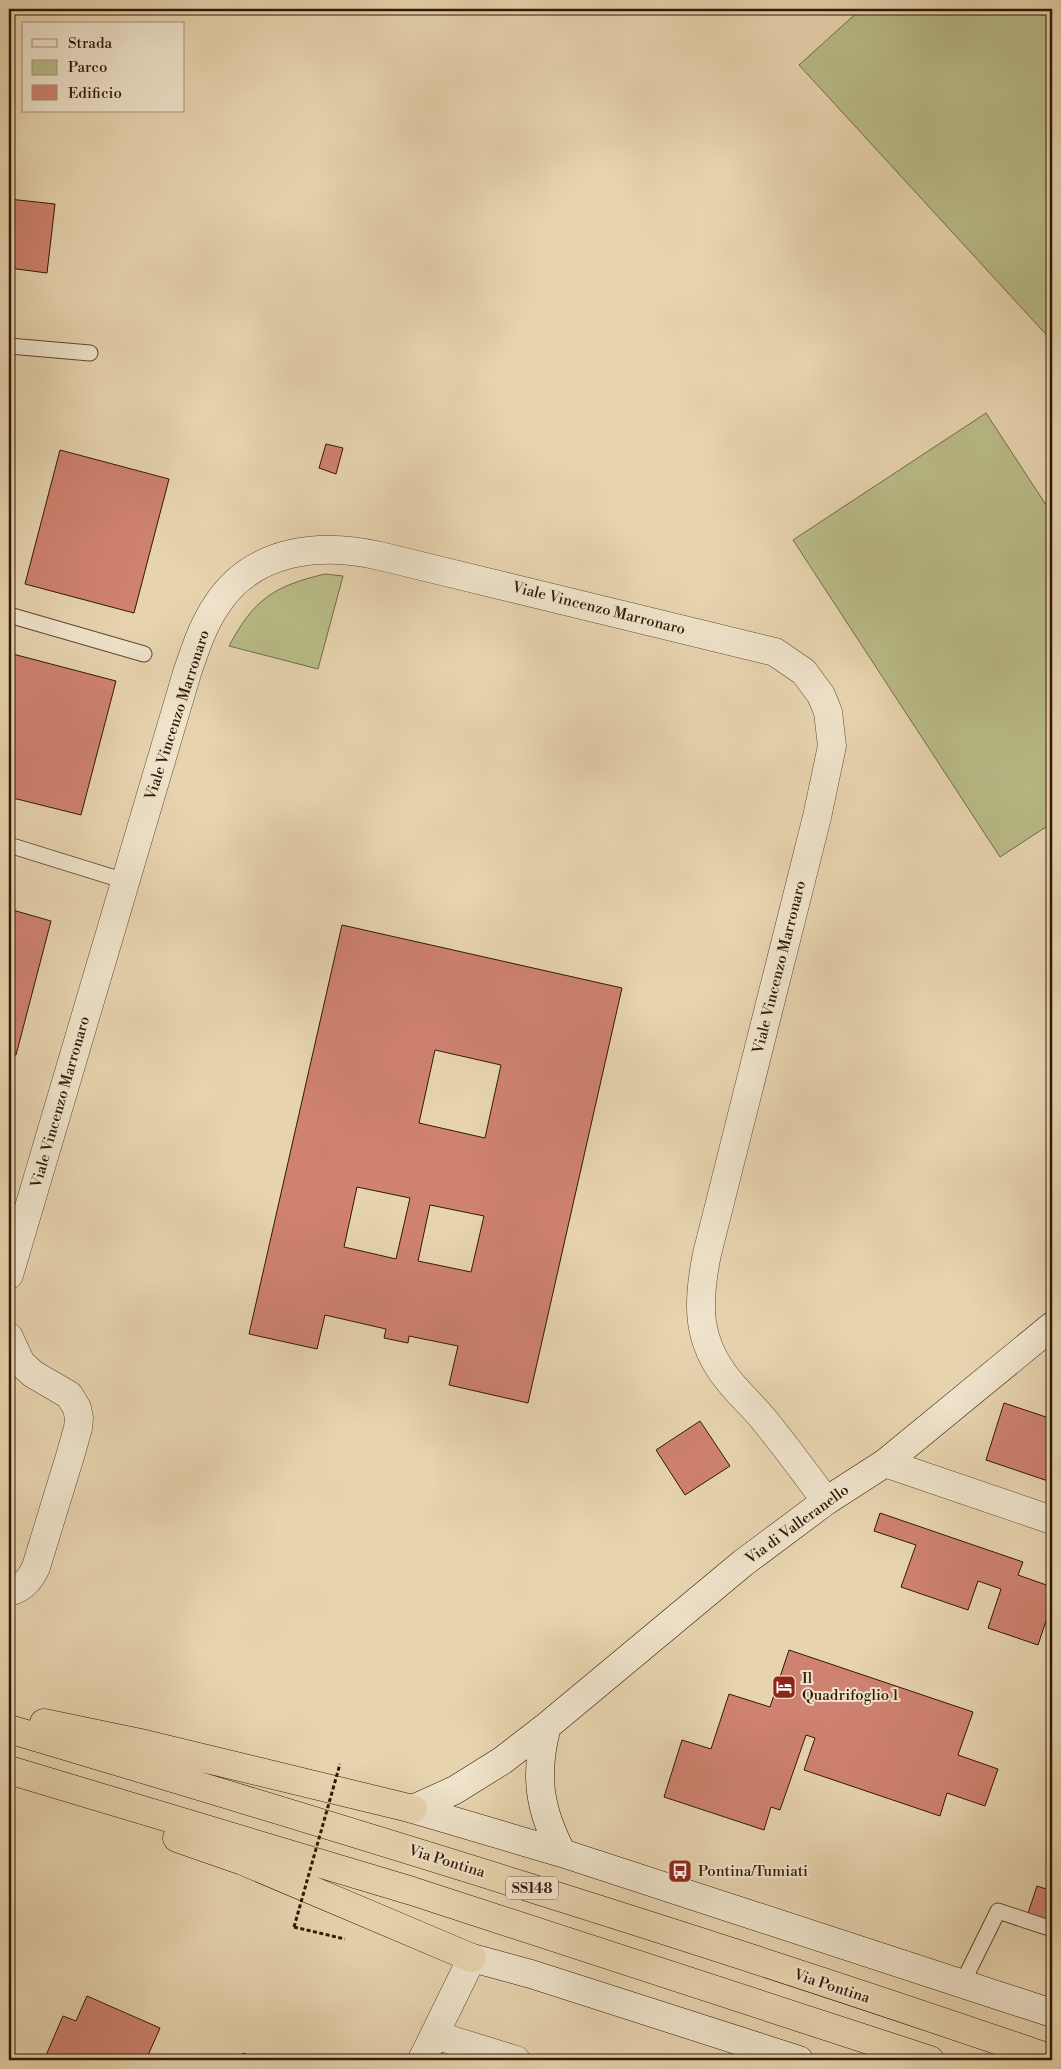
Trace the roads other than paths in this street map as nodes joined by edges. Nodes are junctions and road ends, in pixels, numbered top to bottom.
1 (9, 346) edge
2 (90, 353) dead end
3 (9, 615) edge
4 (144, 654) dead end
5 (9, 845) edge
6 (125, 880) junction
7 (9, 1275) edge
8 (1052, 1326) edge
9 (9, 1337) edge
10 (885, 1463) junction
11 (826, 1500) junction
12 (1052, 1520) edge
13 (9, 1592) edge
14 (9, 1716) edge
15 (546, 1726) junction
16 (9, 1729) edge
17 (9, 1770) edge
18 (9, 1778) edge
19 (413, 1809) junction
20 (562, 1853) junction
21 (1052, 1929) edge
22 (472, 1958) junction
23 (962, 1984) junction
24 (1052, 2013) edge
25 (435, 2034) junction
26 (1052, 2059) edge
27 (422, 2060) edge
28 (516, 2060) edge
29 (799, 2060) edge
30 (930, 2060) edge

1 - 2 lane
3 - 4 lane
5 - 6 lane
6 - 7 street, Viale Vincenzo Marronaro
6 - 11 street, Viale Vincenzo Marronaro
8 - 10 street, Via di Valleranello
9 - 13 street
10 - 11 street, Via di Valleranello
10 - 12 street
11 - 15 street, Via di Valleranello
14 - 19 highway
15 - 19 street, Via di Valleranello
15 - 20 street
16 - 26 highway, Via Pontina / SS148
17 - 30 highway, SS148
18 - 22 highway
19 - 20 street
20 - 23 street
21 - 23 lane
22 - 25 street
22 - 29 street
23 - 24 street
25 - 27 street
25 - 28 street

